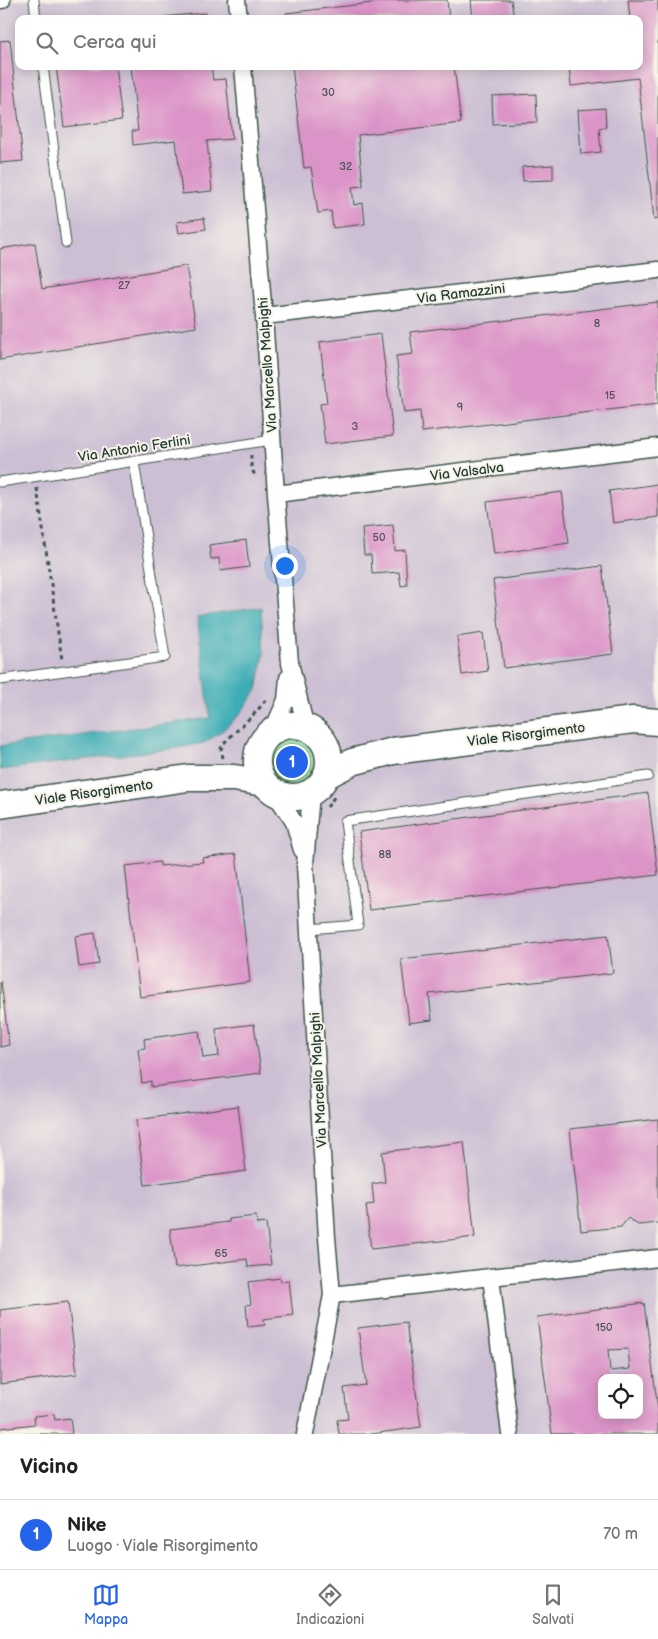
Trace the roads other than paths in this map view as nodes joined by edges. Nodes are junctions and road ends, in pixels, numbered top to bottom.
1 (34, 0) edge
2 (237, 0) edge
3 (36, 15) edge
4 (239, 15) edge
5 (43, 70) edge
6 (243, 70) edge
7 (66, 243) dead end
8 (658, 270) edge
9 (264, 316) junction
10 (272, 440) junction
11 (658, 447) edge
12 (134, 462) junction
13 (0, 482) edge
14 (276, 494) junction
15 (290, 663) junction
16 (0, 680) edge
17 (658, 714) edge
18 (646, 721) edge
19 (313, 732) junction
20 (265, 741) junction
21 (393, 751) junction
22 (648, 776) dead end
23 (188, 778) junction
24 (319, 784) junction
25 (269, 788) junction
26 (0, 805) edge
27 (305, 864) junction
28 (309, 929) junction
29 (658, 1258) edge
30 (491, 1277) junction
31 (332, 1295) junction
32 (304, 1434) edge
33 (510, 1434) edge

1 - 3 lane
2 - 4 street
5 - 7 lane
6 - 9 street, Via Marcello Malpighi
8 - 9 street, Via Ramazzini
9 - 10 street, Via Marcello Malpighi
10 - 12 lane, Via Antonio Ferlini
10 - 14 street, Via Marcello Malpighi
11 - 14 street, Via Valsalva
12 - 13 lane, Via Antonio Ferlini
12 - 16 lane
14 - 15 street, Via Marcello Malpighi
15 - 19 street, Via Marcello Malpighi
15 - 20 street, Via Marcello Malpighi
17 - 18 street
18 - 21 main road, Viale Risorgimento
19 - 20 main road, Viale Risorgimento
19 - 21 main road, Viale Risorgimento
19 - 24 main road
20 - 23 main road, Viale Risorgimento
20 - 25 main road
21 - 24 main road, Viale Risorgimento
22 - 28 lane
23 - 25 main road, Viale Risorgimento
23 - 26 main road, Viale Risorgimento
24 - 25 main road, Viale Risorgimento
24 - 27 street, Via Marcello Malpighi
25 - 27 street, Via Marcello Malpighi
27 - 28 street, Via Marcello Malpighi
28 - 31 street, Via Marcello Malpighi
29 - 30 street
30 - 31 street
30 - 33 street
31 - 32 street, Via Marcello Malpighi

